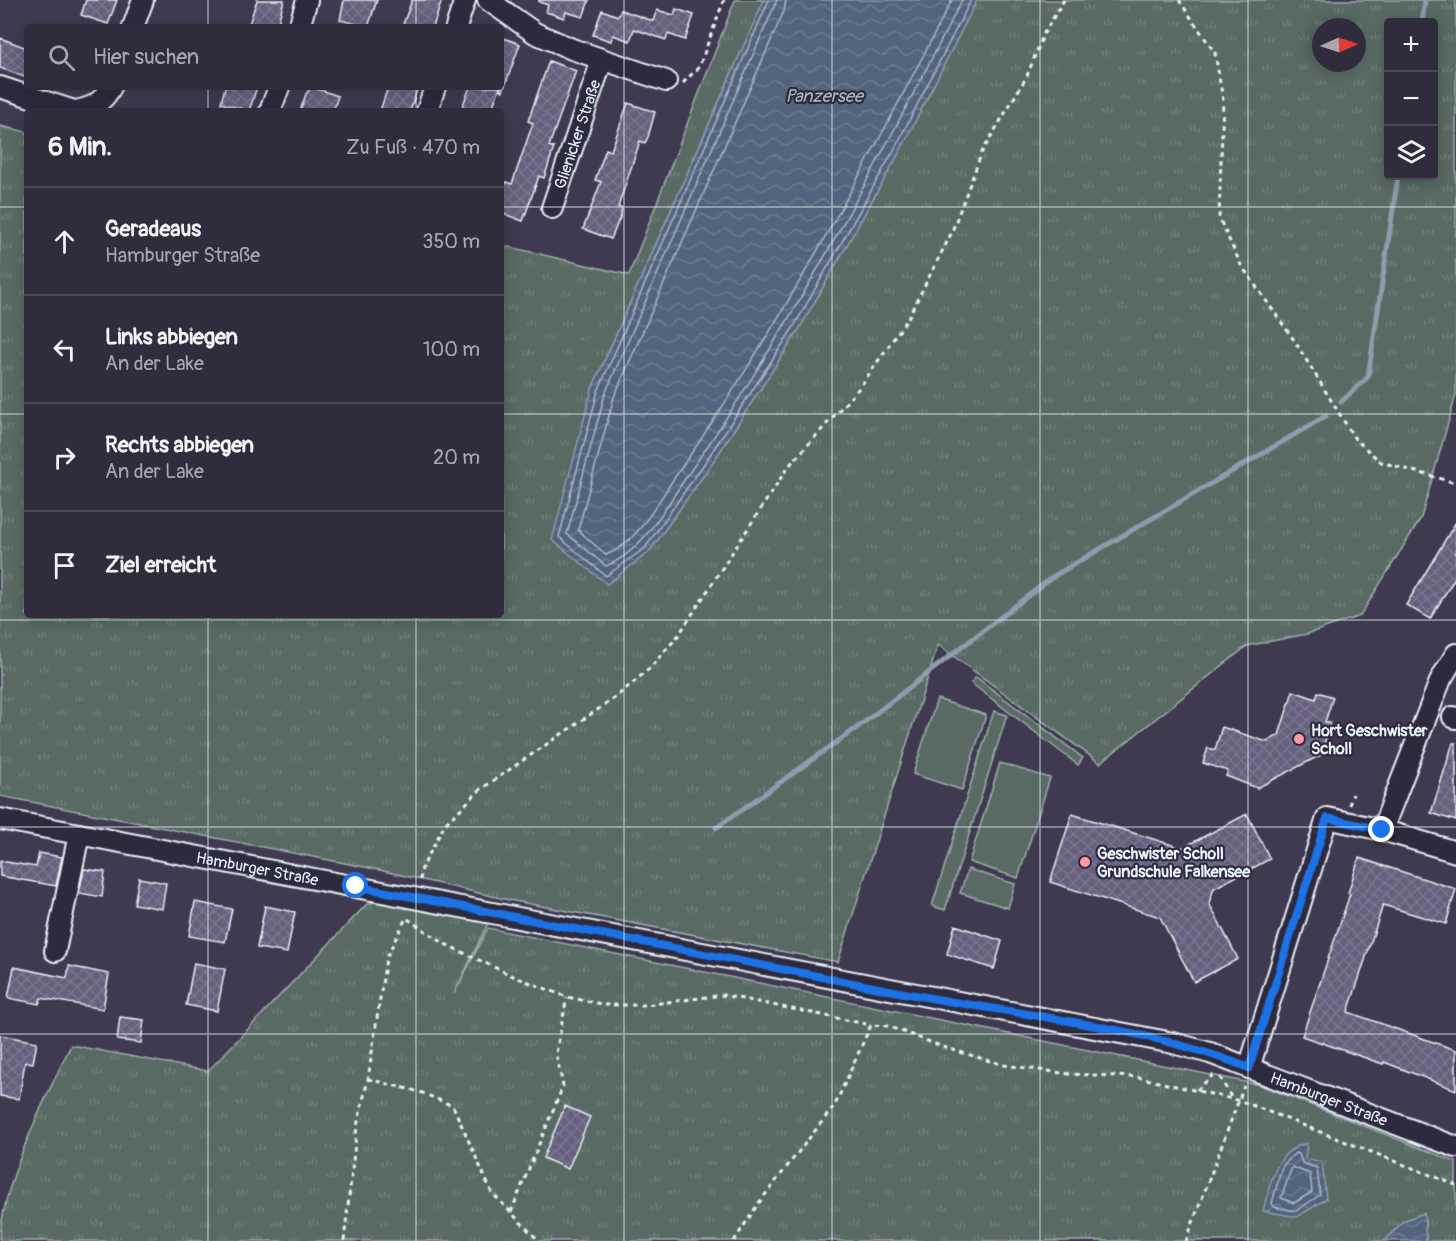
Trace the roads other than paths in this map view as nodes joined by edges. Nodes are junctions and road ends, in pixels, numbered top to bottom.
1 (143, 0) edge
2 (308, 0) edge
3 (465, 0) edge
4 (488, 0) edge
5 (134, 24) edge
6 (300, 24) edge
7 (457, 24) edge
8 (602, 60) junction
9 (666, 81) road end
10 (0, 87) edge
11 (110, 90) edge
12 (278, 90) edge
13 (434, 90) edge
14 (65, 108) edge
15 (92, 108) edge
16 (271, 108) edge
17 (428, 108) edge
18 (552, 208) dead end
19 (1456, 654) edge
20 (0, 819) edge
21 (1382, 830) junction
22 (79, 834) junction
23 (1456, 852) edge
24 (55, 951) dead end
25 (1249, 1068) junction
26 (1456, 1147) edge

1 - 5 street
2 - 6 street
3 - 7 street
4 - 8 street, Glienicker Straße
8 - 9 street, Glienicker Straße
8 - 18 street, Glienicker Straße
10 - 14 street
11 - 15 street
12 - 16 street
13 - 17 street
19 - 21 street
20 - 22 street, Hamburger Straße
21 - 23 street
21 - 25 street
22 - 24 street
22 - 25 street, Hamburger Straße
25 - 26 street, Hamburger Straße

